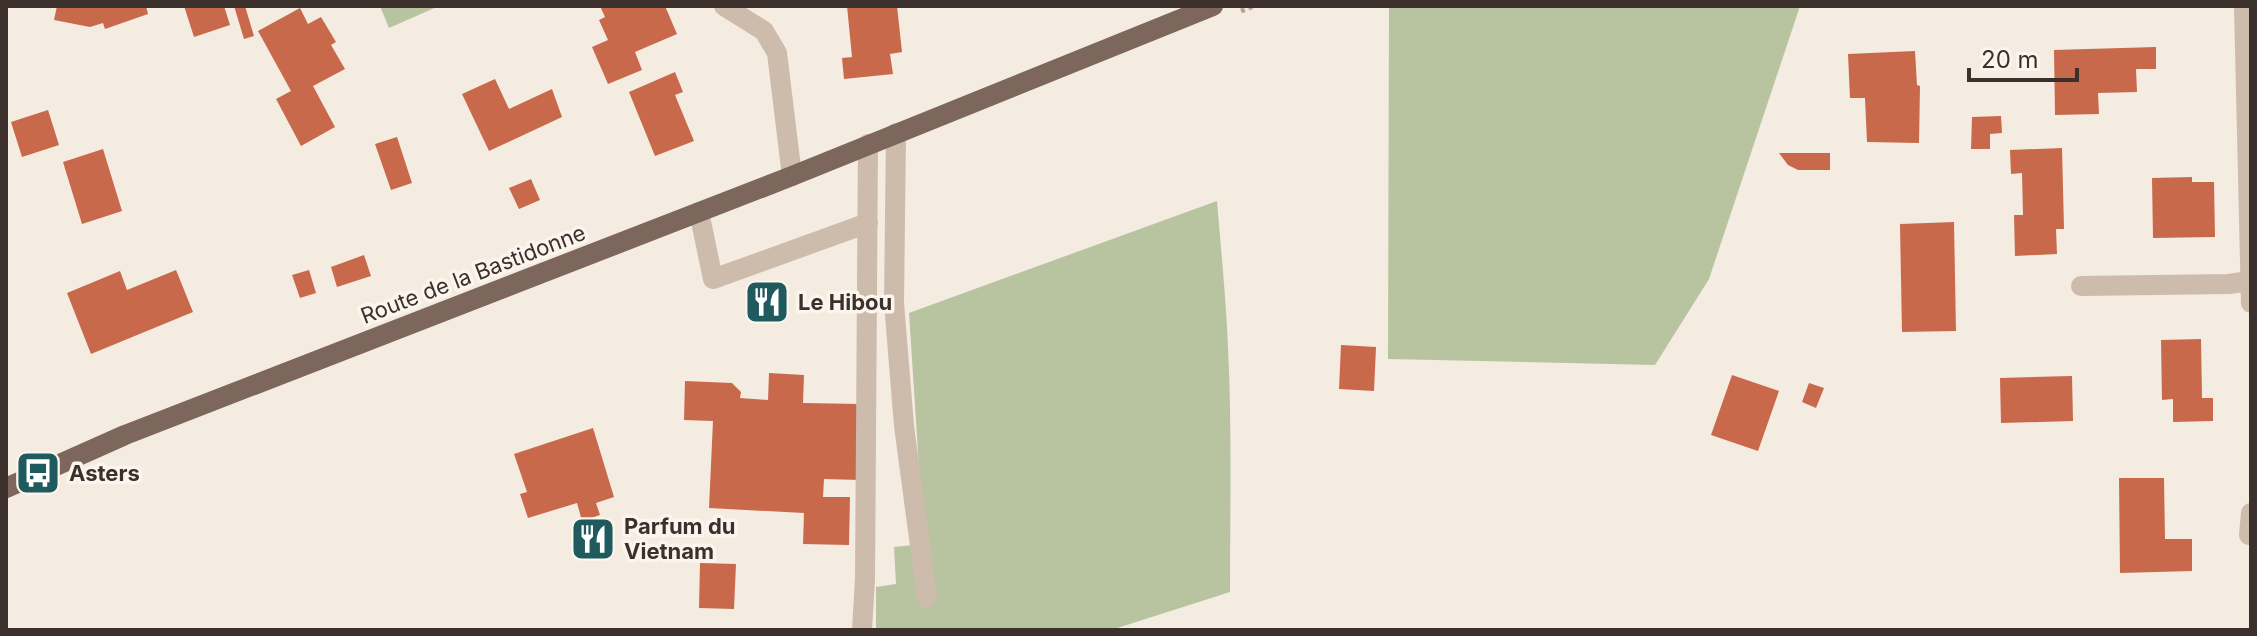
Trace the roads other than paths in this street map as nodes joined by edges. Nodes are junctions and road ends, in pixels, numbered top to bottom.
1 (724, 6) edge
2 (2244, 6) edge
3 (1198, 8) edge
4 (896, 133) junction
5 (868, 144) junction
6 (792, 176) junction
7 (699, 212) junction
8 (868, 223) junction
9 (2250, 281) edge
10 (2081, 286) dead end
11 (2251, 303) edge
12 (6, 488) edge
13 (2251, 513) edge
14 (2249, 535) edge
15 (927, 598) dead end
16 (862, 630) edge

1 - 6 street
2 - 9 street
3 - 4 main road, Route de la Bastidonne
4 - 5 main road, Route de la Bastidonne
4 - 15 street
5 - 6 main road, Route de la Bastidonne
5 - 8 street
6 - 7 main road, Route de la Bastidonne
7 - 8 street
7 - 12 main road, Route de la Bastidonne
8 - 16 street
9 - 10 street
9 - 11 street
13 - 14 street

